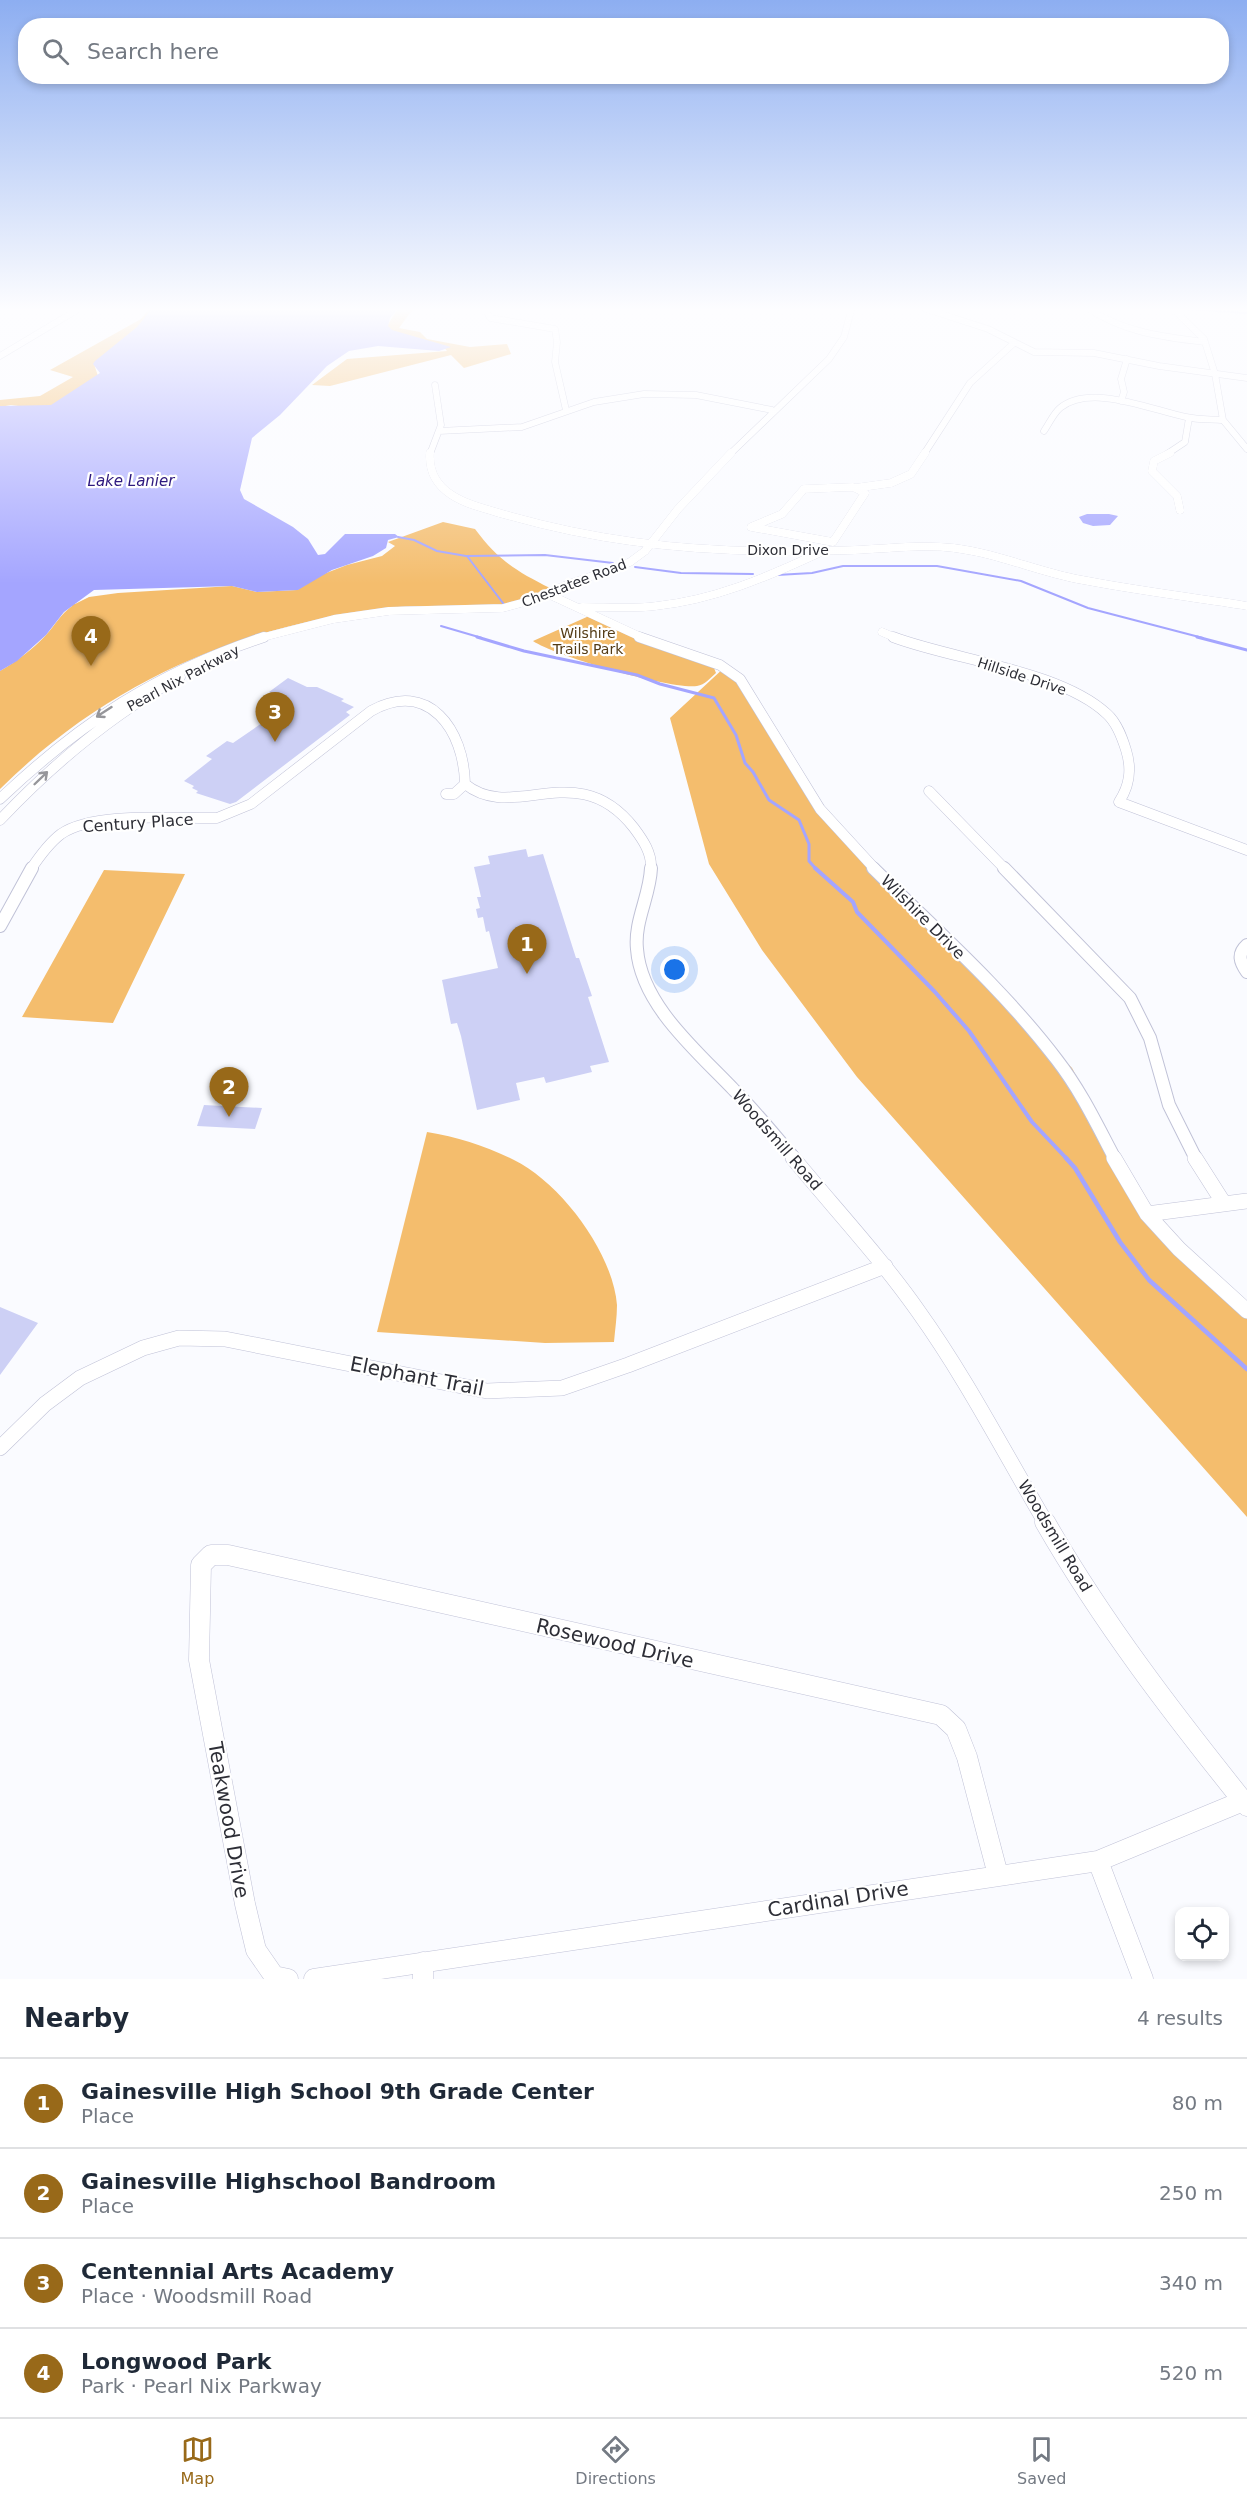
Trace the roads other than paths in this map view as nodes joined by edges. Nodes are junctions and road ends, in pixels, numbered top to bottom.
1 (437, 399) edge
2 (564, 399) edge
3 (612, 399) edge
4 (728, 399) edge
5 (785, 399) edge
6 (958, 399) edge
7 (1089, 399) edge
8 (1108, 399) edge
9 (1219, 399) edge
10 (1121, 401) joint
11 (566, 410) junction
12 (772, 410) junction
13 (1189, 418) junction
14 (1223, 420) junction
15 (439, 431) junction
16 (1044, 431) dead end
17 (1247, 449) edge
18 (853, 488) junction
19 (1180, 510) dead end
20 (651, 544) junction
21 (824, 550) junction
22 (548, 594) junction
23 (1247, 606) edge
24 (577, 608) junction
25 (882, 632) dead end
26 (251, 642) junction
27 (465, 784) junction
28 (929, 791) dead end
29 (446, 794) dead end
30 (0, 799) edge
31 (0, 820) edge
32 (1247, 850) edge
33 (0, 926) edge
34 (1247, 945) edge
35 (1247, 972) edge
36 (1247, 1201) edge
37 (1223, 1202) junction
38 (1147, 1214) junction
39 (885, 1266) junction
40 (1247, 1311) edge
41 (0, 1448) edge
42 (199, 1644) joint
43 (1245, 1804) edge
44 (1098, 1861) junction
45 (998, 1875) junction
46 (423, 1970) edge
47 (288, 1979) edge
48 (314, 1979) edge
49 (1143, 1979) edge

1 - 15 street, Dixon Drive
2 - 11 street
3 - 11 street
4 - 12 street
5 - 12 street, Chestatee Road
6 - 18 street
7 - 16 street
8 - 10 street
9 - 14 street
10 - 13 street
11 - 15 street
12 - 20 street, Chestatee Road
13 - 14 street
13 - 19 street
14 - 17 street
15 - 20 street, Dixon Drive
18 - 18 street
20 - 21 street, Dixon Drive
20 - 22 street, Chestatee Road
21 - 23 street, Dixon Drive
21 - 24 street
22 - 24 street, Wilshire Drive
22 - 26 street, Chestatee Road
24 - 38 street, Wilshire Drive
25 - 32 street, Hillside Drive
26 -> 30 street, Pearl Nix Parkway
31 -> 26 street, Pearl Nix Parkway
27 - 29 street
27 - 33 street, Century Place
27 - 39 street, Woodsmill Road
28 - 37 street
34 - 35 street
36 - 37 street
37 - 38 street
38 - 40 street, Wilshire Drive
39 - 41 street, Elephant Trail
39 - 43 street, Woodsmill Road
42 - 45 street, Rosewood Drive
42 - 47 street, Teakwood Drive
43 - 44 street, Cardinal Drive
44 - 45 street, Cardinal Drive
44 - 49 street
45 - 46 street, Cardinal Drive
46 - 48 street

